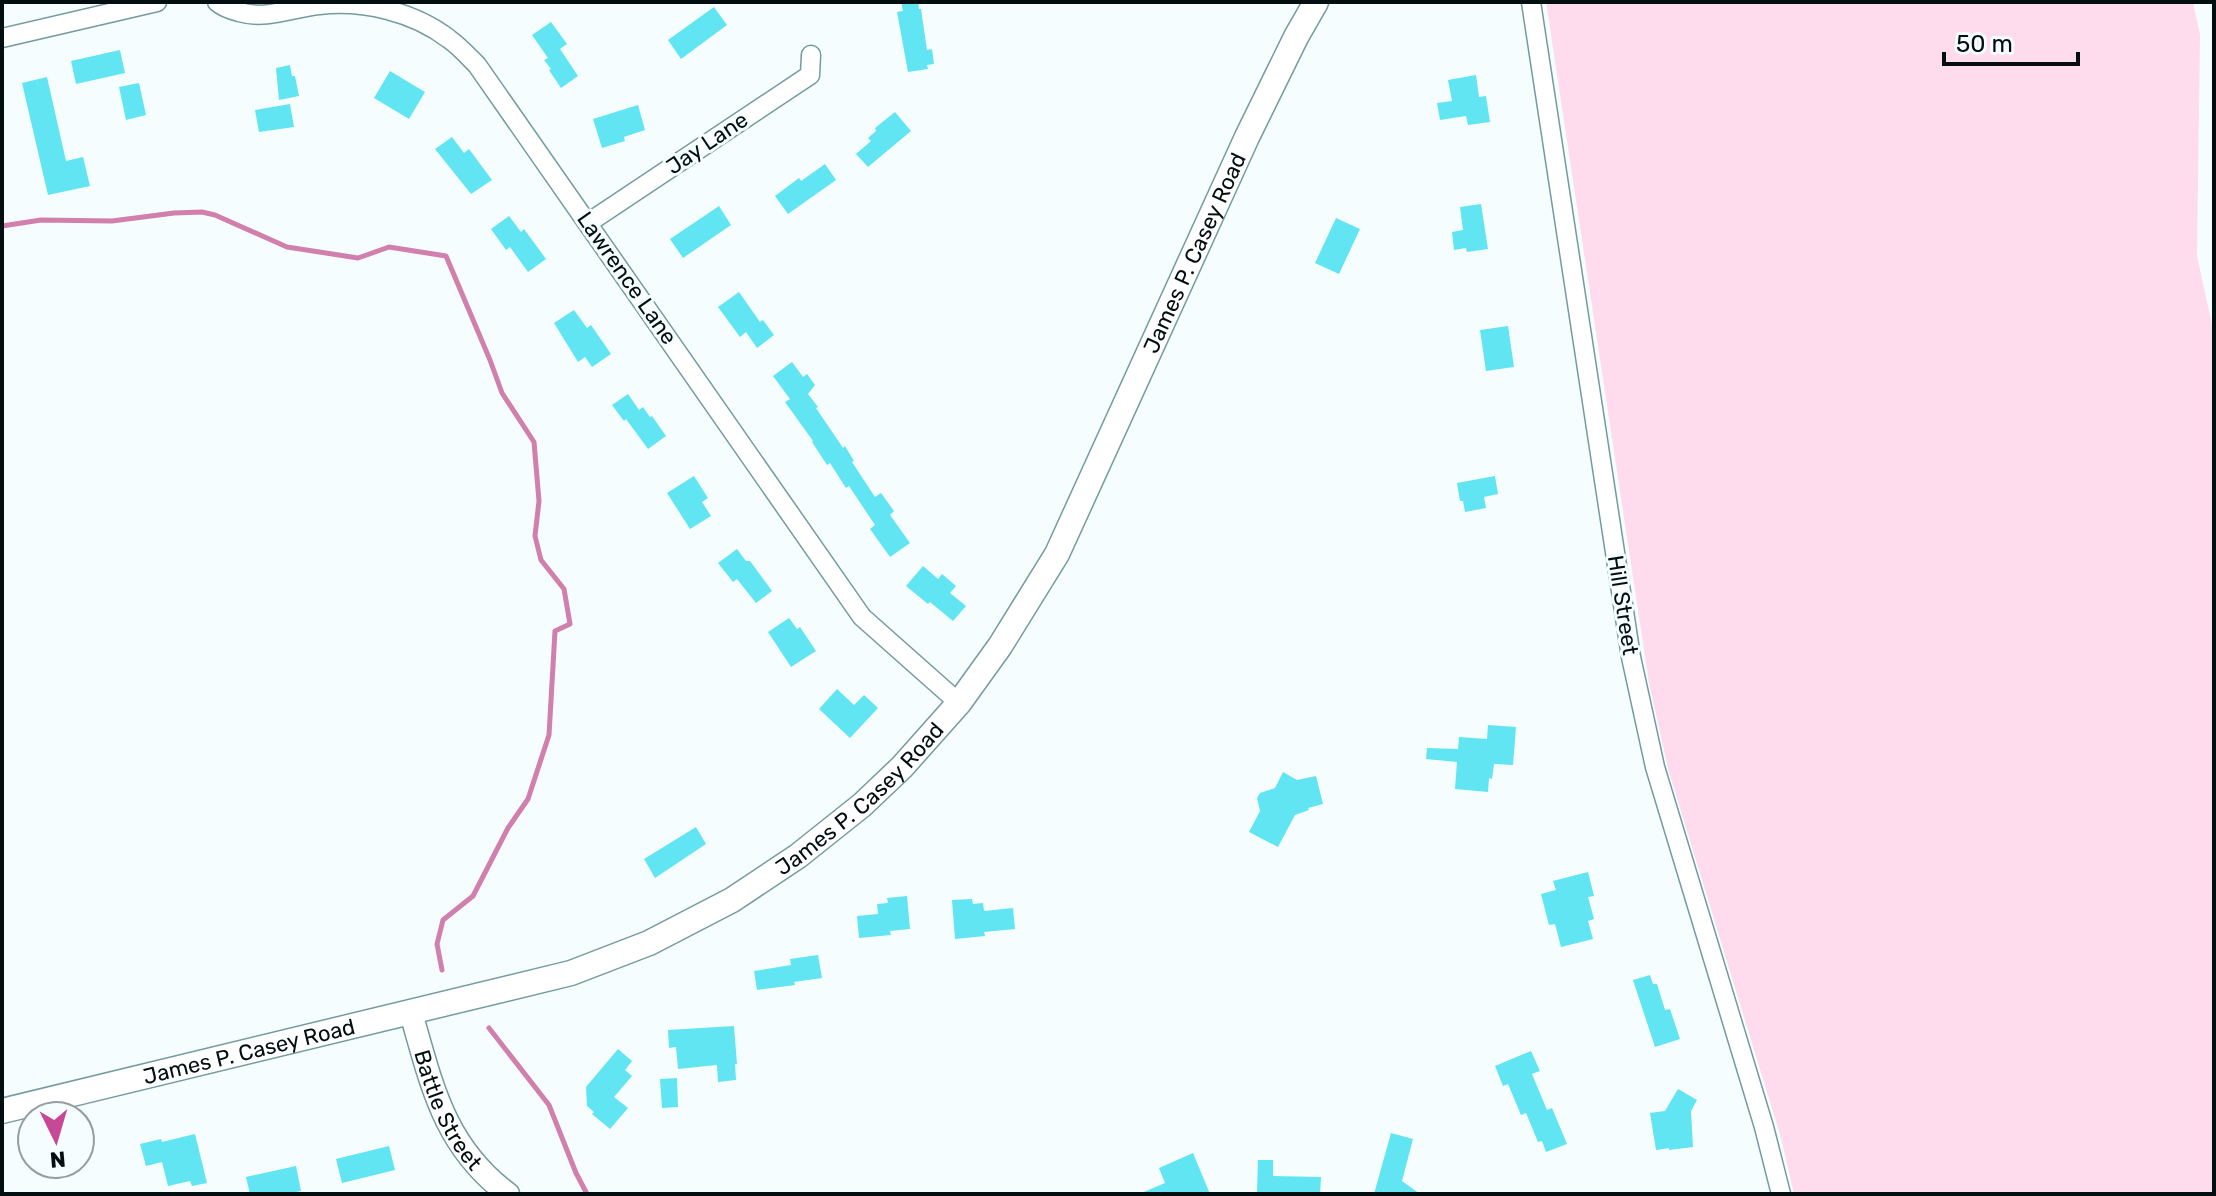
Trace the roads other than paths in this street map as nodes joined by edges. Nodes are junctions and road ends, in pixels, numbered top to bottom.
1 (157, 2) edge
2 (217, 2) edge
3 (1316, 2) edge
4 (1531, 2) edge
5 (2, 38) edge
6 (811, 55) dead end
7 (588, 223) junction
8 (959, 703) junction
9 (411, 1013) junction
10 (2, 1111) edge
11 (506, 1193) edge
12 (1781, 1194) edge

1 - 5 street
2 - 7 street, Lawrence Lane
3 - 8 main road, James P. Casey Road
4 - 12 street, Hill Street
6 - 7 street, Jay Lane
7 - 8 street, Lawrence Lane
8 - 9 main road, James P. Casey Road
9 - 10 main road, James P. Casey Road
9 - 11 street, Battle Street

